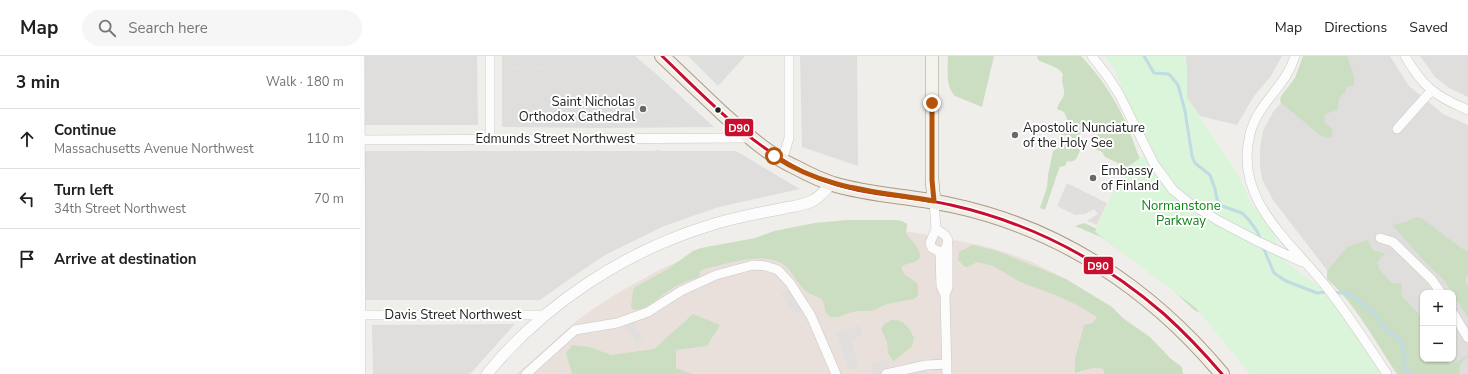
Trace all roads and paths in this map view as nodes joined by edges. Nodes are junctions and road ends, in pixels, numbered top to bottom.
1 (360, 56) edge
2 (490, 56) edge
3 (662, 56) edge
4 (789, 56) edge
5 (932, 56) edge
6 (1092, 56) edge
7 (1295, 56) edge
8 (1405, 56) edge
9 (1431, 91) junction
10 (1468, 110) edge
11 (1397, 129) dead end
12 (750, 138) junction
13 (360, 140) edge
14 (490, 140) junction
15 (781, 161) junction
16 (832, 183) junction
17 (934, 201) junction
18 (936, 229) junction
19 (1380, 238) dead end
20 (944, 249) junction
21 (1306, 264) junction
22 (1439, 290) edge
23 (360, 315) edge
24 (546, 315) junction
25 (1456, 318) edge
26 (1468, 338) edge
27 (947, 364) junction
28 (360, 374) edge
29 (487, 374) edge
30 (526, 374) edge
31 (836, 374) edge
32 (886, 374) edge
33 (947, 374) edge
34 (1222, 374) edge
35 (1387, 374) edge

1 - 13 street
2 - 14 street
3 - 12 main road
4 - 15 street
5 - 17 main road
6 - 21 street
7 - 21 street
8 - 9 street
9 - 10 street
9 - 11 street
12 - 14 street, Edmunds Street Northwest
12 - 15 main road
13 - 14 street, Edmunds Street Northwest
13 - 23 street
15 - 16 main road
16 - 17 main road
16 - 24 street
17 - 18 street
17 - 34 main road
18 - 20 street
18 - 20 street
19 - 22 street
20 - 27 street
21 - 35 street
23 - 24 street, Davis Street Northwest
23 - 28 street
24 - 29 street
25 - 26 street
27 - 32 street
27 - 33 street
30 - 31 street

